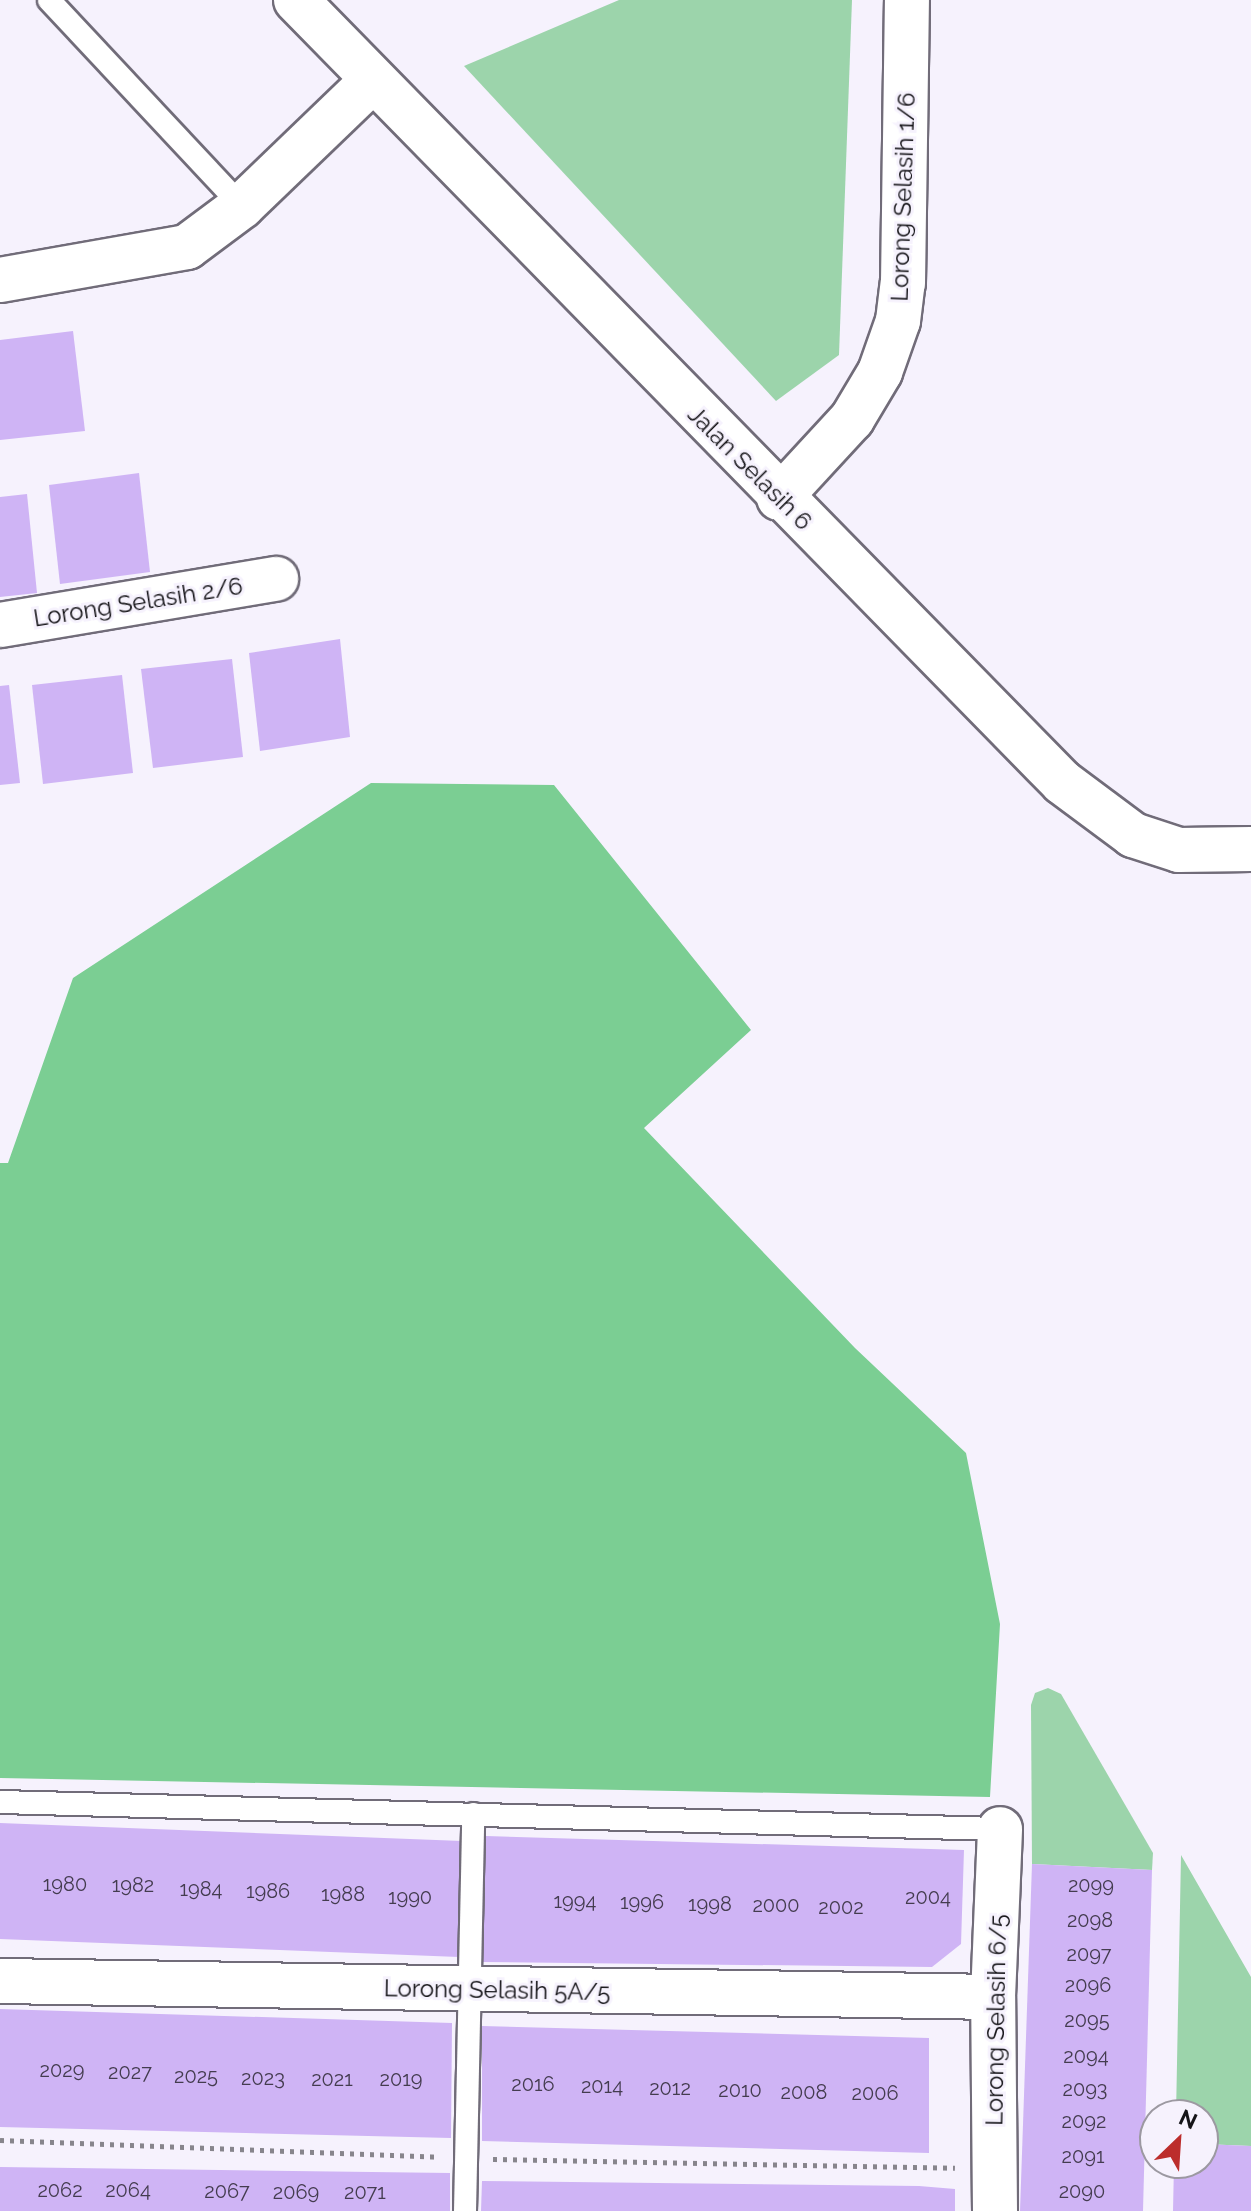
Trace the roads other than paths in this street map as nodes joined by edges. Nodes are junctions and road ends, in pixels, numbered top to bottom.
1 (49, 0) edge
2 (296, 0) edge
3 (907, 0) edge
4 (371, 82) junction
5 (242, 206) junction
6 (0, 280) edge
7 (779, 498) junction
8 (276, 579) dead end
9 (0, 625) edge
10 (1251, 849) edge
11 (0, 1802) edge
12 (473, 1814) junction
13 (1000, 1829) joint
14 (0, 1981) edge
15 (467, 1990) junction
16 (993, 1997) junction
17 (465, 2211) edge
18 (995, 2211) edge

1 - 5 lane
2 - 4 street, Jalan Selasih 6
3 - 7 street, Lorong Selasih 1/6
4 - 5 street
4 - 7 street, Jalan Selasih 6
5 - 6 street
7 - 10 street, Jalan Selasih 6
8 - 9 street, Lorong Selasih 2/6
11 - 12 lane
12 - 13 lane
12 - 15 lane
13 - 16 street, Lorong Selasih 6/5
14 - 15 street, Lorong Selasih 5A/5
15 - 16 street, Lorong Selasih 5A/5
15 - 17 lane
16 - 18 street, Lorong Selasih 6/5

